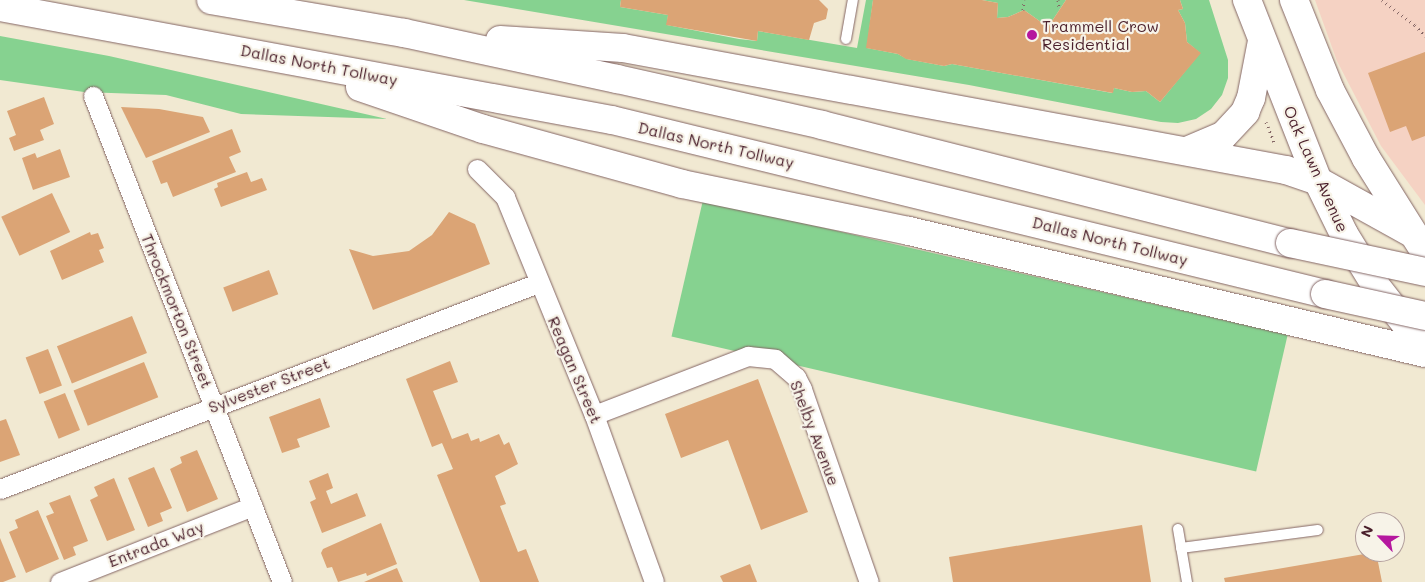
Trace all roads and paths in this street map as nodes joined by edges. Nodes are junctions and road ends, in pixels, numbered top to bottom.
1 (211, 0) edge
2 (853, 0) edge
3 (1024, 0) edge
4 (1058, 0) edge
5 (1246, 0) edge
6 (1294, 0) edge
7 (1382, 0) edge
8 (0, 7) edge
9 (1058, 8) dead end
10 (1023, 10) dead end
11 (404, 33) junction
12 (1425, 36) edge
13 (846, 38) dead end
14 (1262, 41) junction
15 (268, 55) junction
16 (93, 96) dead end
17 (1265, 118) dead end
18 (1187, 151) junction
19 (1279, 153) dead end
20 (477, 169) dead end
21 (1318, 181) junction
22 (1419, 242) edge
23 (1425, 272) edge
24 (538, 283) junction
25 (1425, 316) edge
26 (1425, 349) edge
27 (1425, 353) edge
28 (214, 405) junction
29 (594, 415) junction
30 (0, 489) edge
31 (253, 506) junction
32 (1178, 529) dead end
33 (1318, 530) dead end
34 (1181, 548) junction
35 (60, 582) edge
36 (282, 582) edge
37 (654, 582) edge
38 (869, 582) edge
39 (1187, 582) edge

1 - 11 main road
2 - 13 lane
3 - 10 path
4 - 9 path
5 - 14 main road, Oak Lawn Avenue
6 - 22 main road
7 - 12 path
8 - 15 main road, Dallas North Tollway
11 - 18 main road
11 - 23 main road, bridge
14 - 18 main road
14 - 21 main road, Oak Lawn Avenue
15 - 25 main road, Dallas North Tollway, bridge
15 - 27 main road
16 - 28 street, Throckmorton Street
17 - 19 path
18 - 21 main road
20 - 24 street, Reagan Street
21 - 22 main road
21 - 26 main road, Oak Lawn Avenue
24 - 28 street, Sylvester Street
24 - 29 street, Reagan Street
28 - 30 street, Sylvester Street
28 - 31 street, Throckmorton Street
29 - 37 street, Reagan Street
29 - 38 street, Shelby Avenue
31 - 35 street, Entrada Way
31 - 36 street, Throckmorton Street
32 - 34 lane
33 - 34 lane
34 - 39 lane

